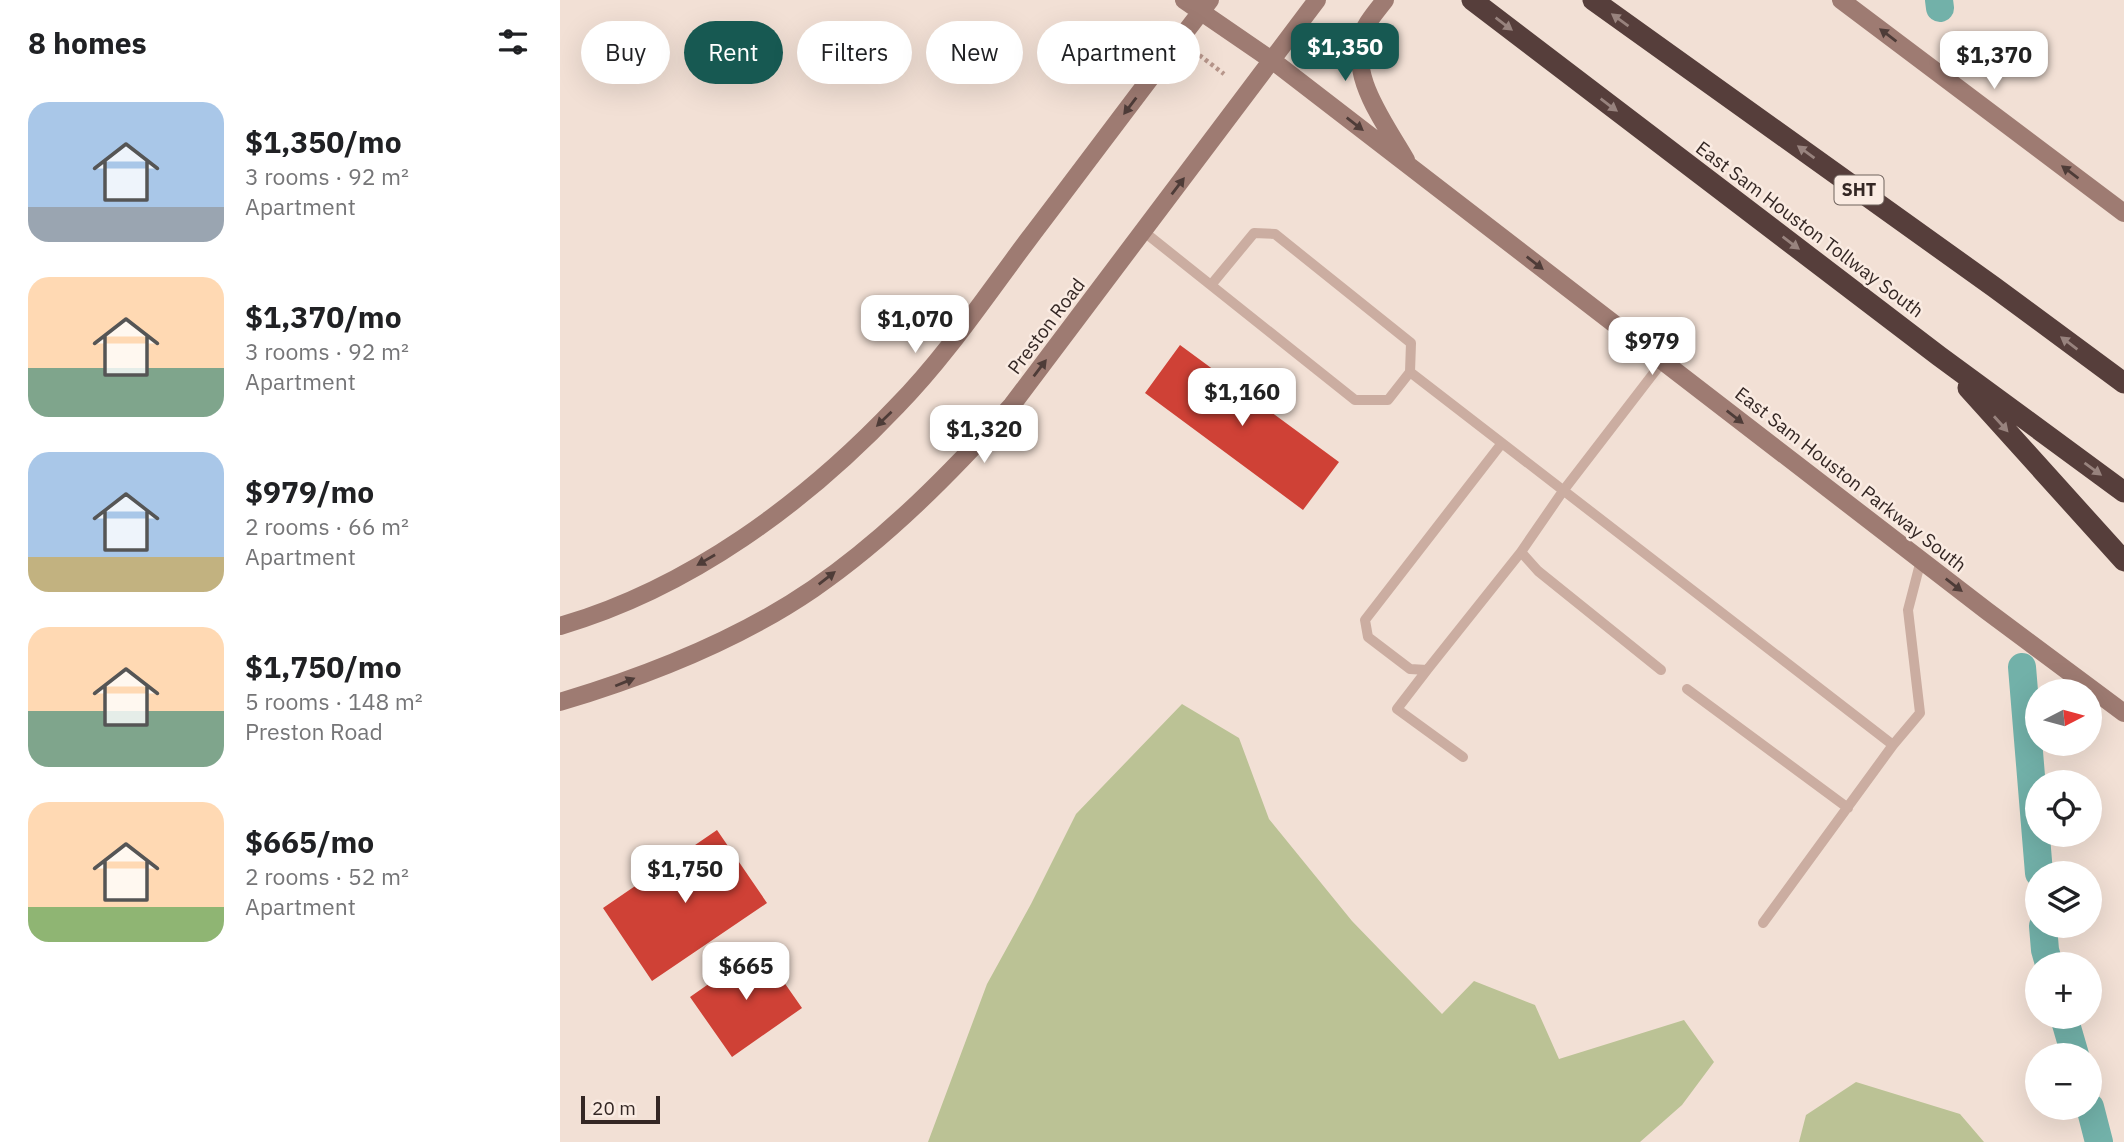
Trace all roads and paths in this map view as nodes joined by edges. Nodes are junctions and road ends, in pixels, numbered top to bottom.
1 (1184, 0) edge
2 (1317, 0) edge
3 (1385, 0) edge
4 (1472, 0) edge
5 (1593, 0) edge
6 (1841, 0) edge
7 (1206, 6) edge
8 (1200, 55) edge
9 (1273, 61) junction
10 (1224, 74) dead end
11 (1409, 165) junction
12 (2124, 213) edge
13 (1143, 231) junction
14 (1211, 285) junction
15 (1939, 356) junction
16 (1663, 361) junction
17 (1410, 372) junction
18 (2124, 383) edge
19 (1502, 443) junction
20 (1563, 491) junction
21 (2124, 492) edge
22 (1521, 552) junction
23 (1921, 560) junction
24 (2124, 561) edge
25 (560, 626) edge
26 (1427, 670) junction
27 (1661, 670) dead end
28 (1688, 689) dead end
29 (560, 702) edge
30 (2124, 713) edge
31 (1893, 745) junction
32 (1462, 757) dead end
33 (1847, 808) junction
34 (1763, 923) dead end

1 - 7 main road, East Sam Houston Parkway South
2 - 9 main road, Preston Road
3 - 11 main road
4 -> 15 highway, East Sam Houston Tollway South
18 -> 5 highway, SHT
12 -> 6 main road
7 - 9 main road, East Sam Houston Parkway South
7 -> 25 main road
8 - 10 path
9 -> 11 main road, East Sam Houston Parkway South
13 -> 9 main road, Preston Road
11 -> 16 main road, East Sam Houston Parkway South
13 - 14 lane
29 -> 13 main road, Preston Road
14 - 17 lane
14 - 17 lane
15 -> 21 highway, East Sam Houston Tollway South
15 -> 24 highway
16 - 20 lane
16 -> 23 main road, East Sam Houston Parkway South
17 - 19 lane
19 - 20 lane
19 - 26 lane
20 - 22 lane
20 - 31 lane
22 - 26 lane
22 - 27 lane
23 -> 30 main road, East Sam Houston Parkway South
23 - 31 lane
26 - 32 lane
28 - 33 lane
31 - 33 lane
33 - 34 lane

